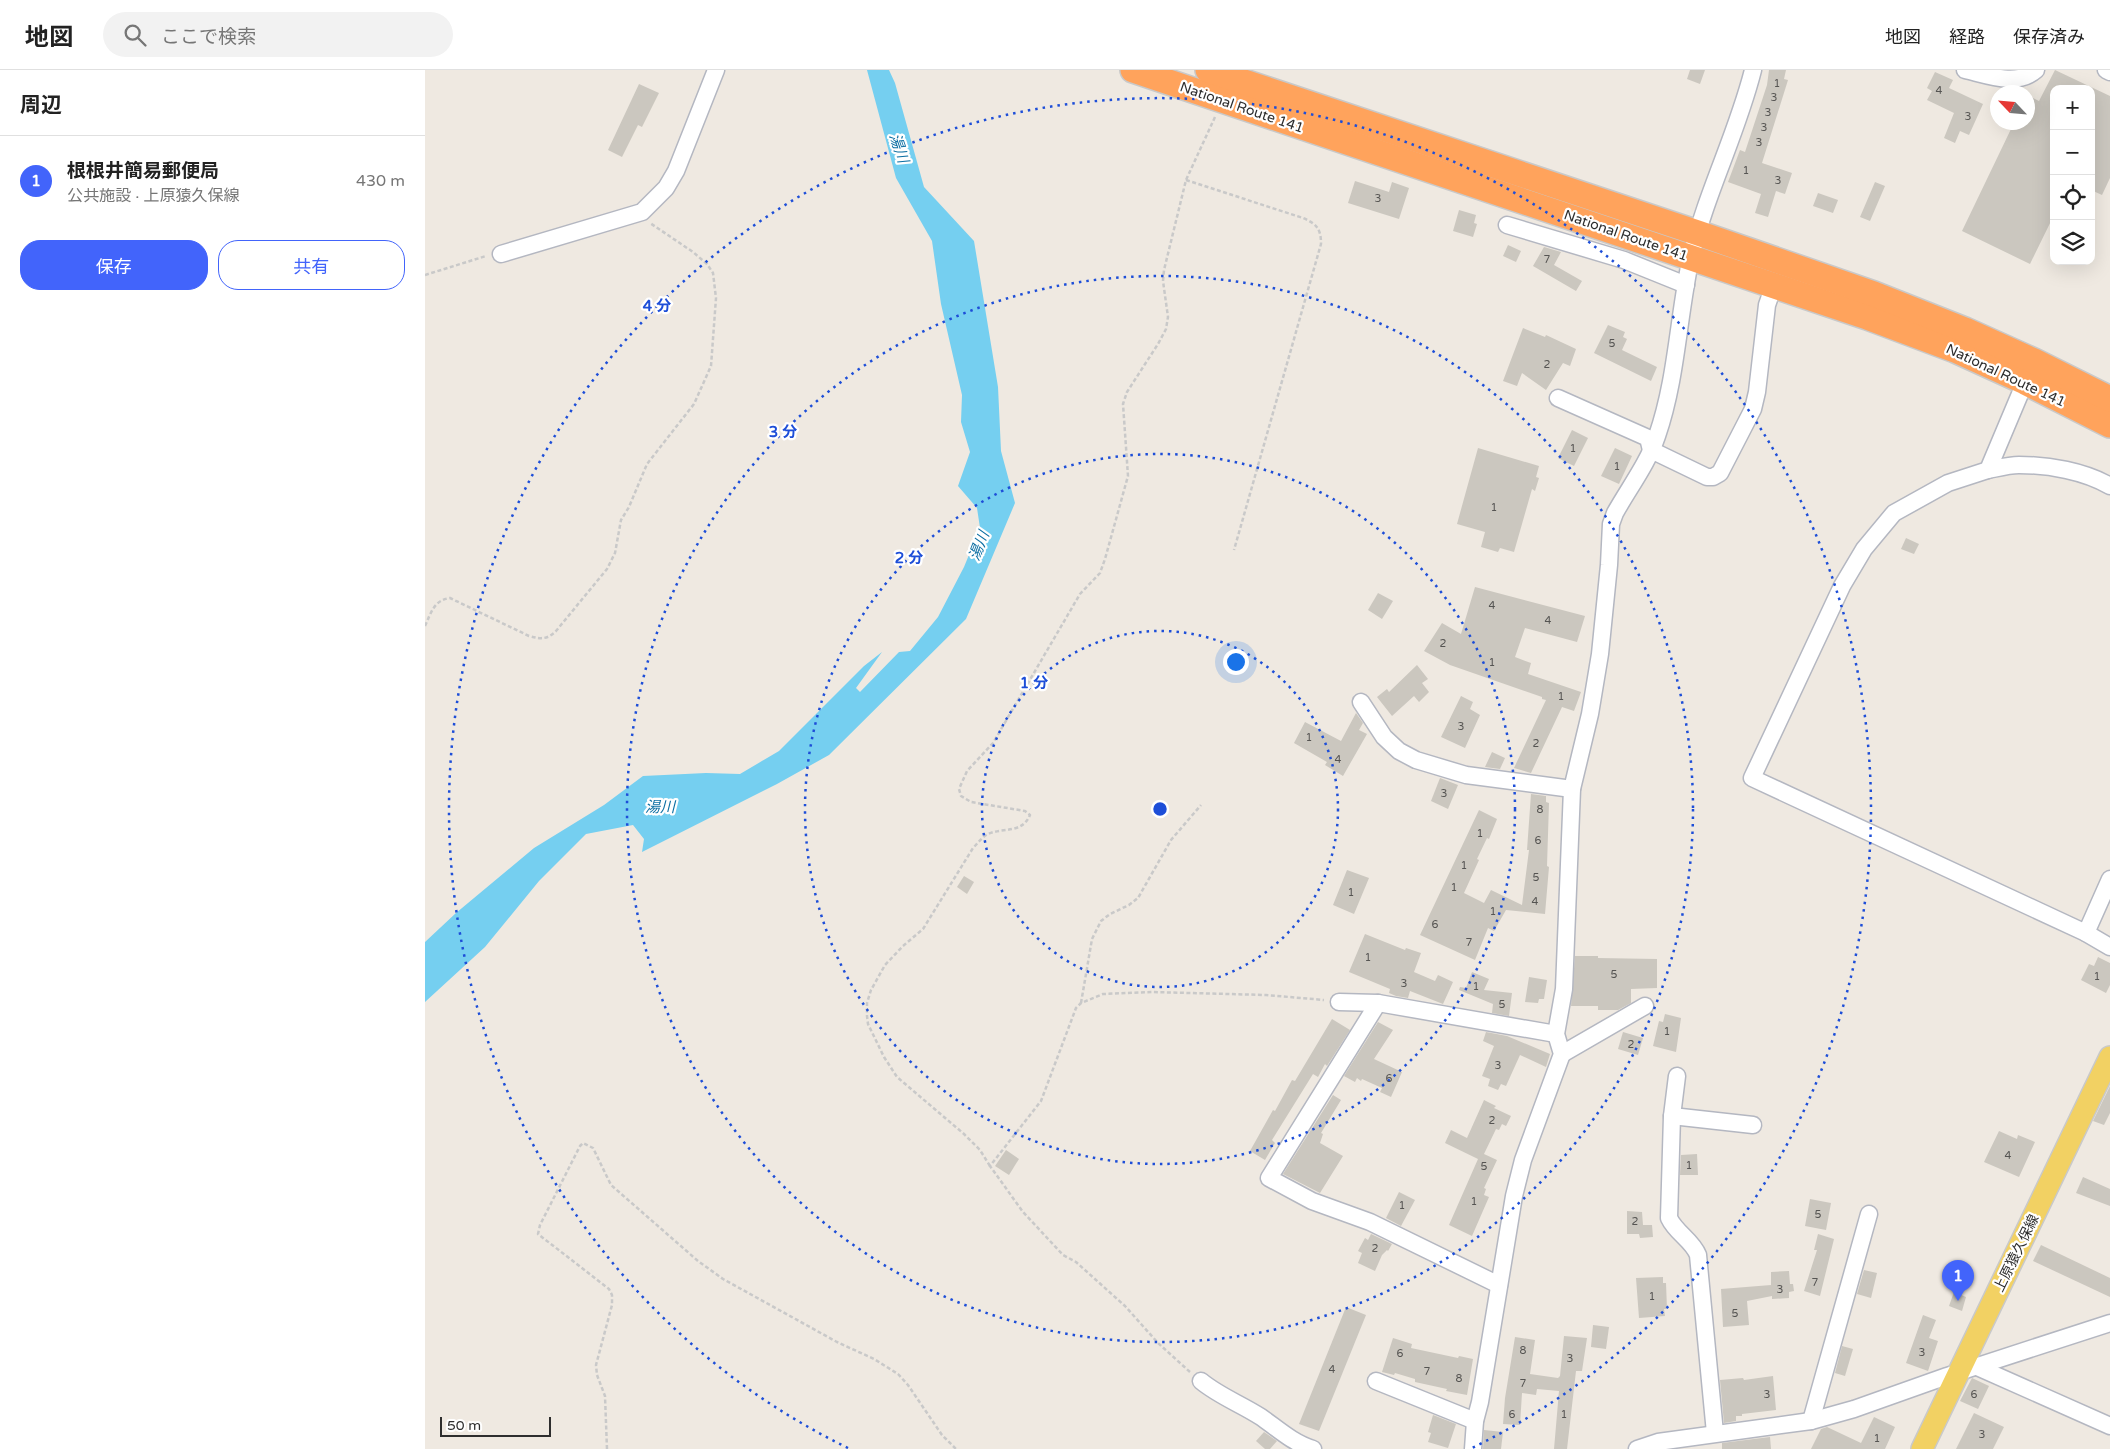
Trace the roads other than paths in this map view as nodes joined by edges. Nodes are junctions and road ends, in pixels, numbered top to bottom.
1 (716, 70) edge
2 (1133, 70) edge
3 (1753, 70) edge
4 (1965, 70) edge
5 (2036, 70) edge
6 (2106, 70) edge
7 (2110, 72) edge
8 (1221, 79) edge
9 (1507, 225) dead end
10 (1698, 233) junction
11 (501, 254) road end
12 (1691, 257) junction
13 (1686, 285) junction
14 (1774, 285) junction
15 (2029, 372) junction
16 (1558, 398) dead end
17 (2110, 399) edge
18 (2110, 425) edge
19 (1651, 450) junction
20 (1988, 470) junction
21 (2110, 486) edge
22 (1361, 702) dead end
23 (1572, 789) junction
24 (2110, 879) edge
25 (2086, 933) junction
26 (2110, 947) edge
27 (1339, 1002) road end
28 (1378, 1004) junction
29 (1645, 1006) dead end
30 (1556, 1034) junction
31 (1562, 1054) junction
32 (2110, 1057) edge
33 (1677, 1076) dead end
34 (1672, 1116) junction
35 (1753, 1125) dead end
36 (1869, 1214) dead end
37 (1499, 1285) junction
38 (2110, 1323) edge
39 (1967, 1369) junction
40 (1201, 1381) road end
41 (1376, 1381) dead end
42 (1475, 1421) junction
43 (1811, 1421) junction
44 (2110, 1426) edge
45 (1715, 1433) junction
46 (1313, 1449) edge
47 (1473, 1449) edge
48 (1637, 1449) edge
49 (1922, 1449) edge

1 - 11 street
2 - 8 highway, National Route 141
3 - 10 street
4 - 5 street
6 - 7 street
8 - 10 highway, National Route 141
8 - 12 highway, National Route 141
9 - 13 street
10 - 12 street
10 - 15 highway, National Route 141
12 - 13 street
12 - 14 highway, National Route 141
13 - 19 street
14 - 15 highway, National Route 141
14 - 19 street
15 - 17 highway, National Route 141
15 - 18 highway, National Route 141
15 - 20 street
16 - 19 street
19 - 23 street
20 - 21 street
20 - 25 street
22 - 23 street
23 - 30 street
24 - 25 street
25 - 26 street
27 - 28 street
28 - 30 street
28 - 37 street
29 - 31 street
30 - 31 street
31 - 37 street
32 - 39 main road, 上原猿久保線
33 - 34 street
34 - 35 street
34 - 45 street
36 - 43 street
37 - 42 street
38 - 39 street
39 - 43 street
39 - 44 street
39 - 49 main road, 上原猿久保線
40 - 46 street
41 - 42 street
42 - 47 street
43 - 45 street
45 - 48 street

